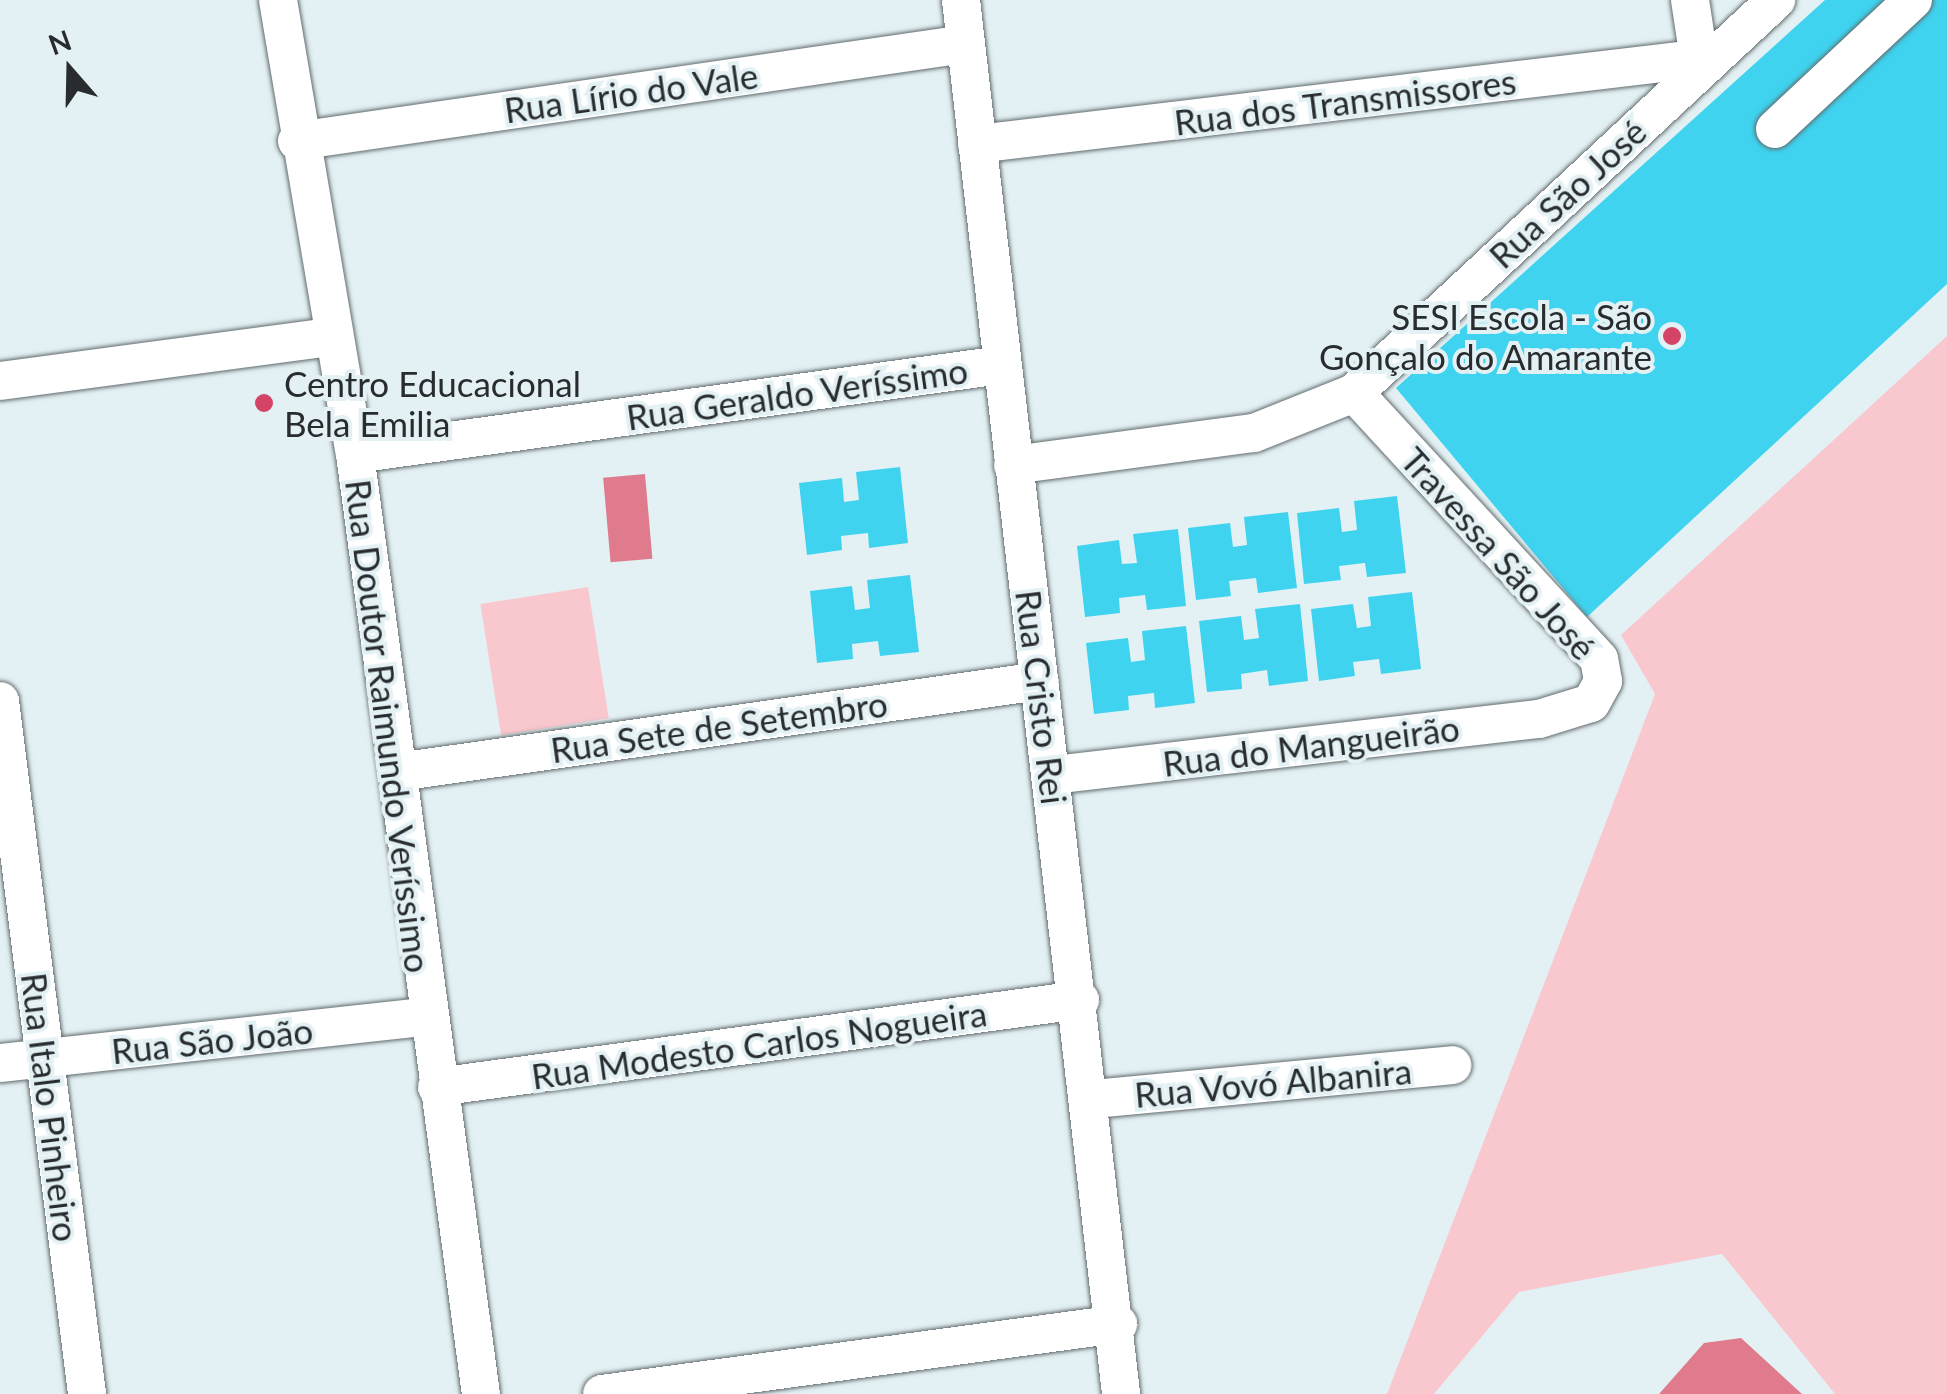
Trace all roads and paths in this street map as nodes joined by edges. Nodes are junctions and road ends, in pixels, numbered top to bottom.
1 (278, 0) edge
2 (961, 0) edge
3 (1690, 0) edge
4 (1776, 0) edge
5 (1912, 0) edge
6 (965, 44) junction
7 (1705, 58) junction
8 (1775, 129) dead end
9 (297, 141) junction
10 (978, 144) junction
11 (329, 337) junction
12 (1000, 365) junction
13 (0, 380) edge
14 (1354, 393) junction
15 (355, 454) junction
16 (1013, 465) junction
17 (1040, 681) junction
18 (0, 701) edge
19 (1570, 713) joint
20 (398, 772) junction
21 (1052, 774) junction
22 (1080, 1000) junction
23 (424, 1017) junction
24 (45, 1057) junction
25 (0, 1063) edge
26 (1452, 1065) dead end
27 (437, 1087) junction
28 (1094, 1099) junction
29 (1118, 1324) junction
30 (87, 1394) edge
31 (480, 1394) edge
32 (602, 1394) edge
33 (1121, 1394) edge

1 - 9 street, Rua Doutor Raimundo Veríssimo
2 - 6 street, Rua Cristo Rei
3 - 7 street
4 - 7 street, Rua São José
5 - 8 street
6 - 9 street, Rua Lírio do Vale
6 - 10 street, Rua Cristo Rei
7 - 10 street, Rua dos Transmissores
7 - 14 street, Rua São José
9 - 11 street, Rua Doutor Raimundo Veríssimo
10 - 12 street, Rua Cristo Rei
11 - 13 street
11 - 15 street, Rua Doutor Raimundo Veríssimo
12 - 15 street, Rua Geraldo Veríssimo
12 - 16 street, Rua Cristo Rei
14 - 16 street, Rua São José
14 - 19 street, Travessa São José
15 - 20 street, Rua Doutor Raimundo Veríssimo
16 - 17 street, Rua Cristo Rei
17 - 20 street, Rua Sete de Setembro
17 - 21 street, Rua Cristo Rei
18 - 24 street, Rua Italo Pinheiro
19 - 21 street, Rua do Mangueirão
20 - 23 street, Rua Doutor Raimundo Veríssimo
21 - 22 street, Rua Cristo Rei
22 - 27 street, Rua Modesto Carlos Nogueira
22 - 28 street, Rua Cristo Rei
23 - 24 street, Rua São João
23 - 27 street, Rua Doutor Raimundo Veríssimo
24 - 25 street, Rua São João
24 - 30 street, Rua Italo Pinheiro
26 - 28 street, Rua Vovó Albanira
27 - 31 street, Rua Doutor Raimundo Veríssimo
28 - 29 street, Rua Cristo Rei
29 - 32 street
29 - 33 street, Rua Cristo Rei

